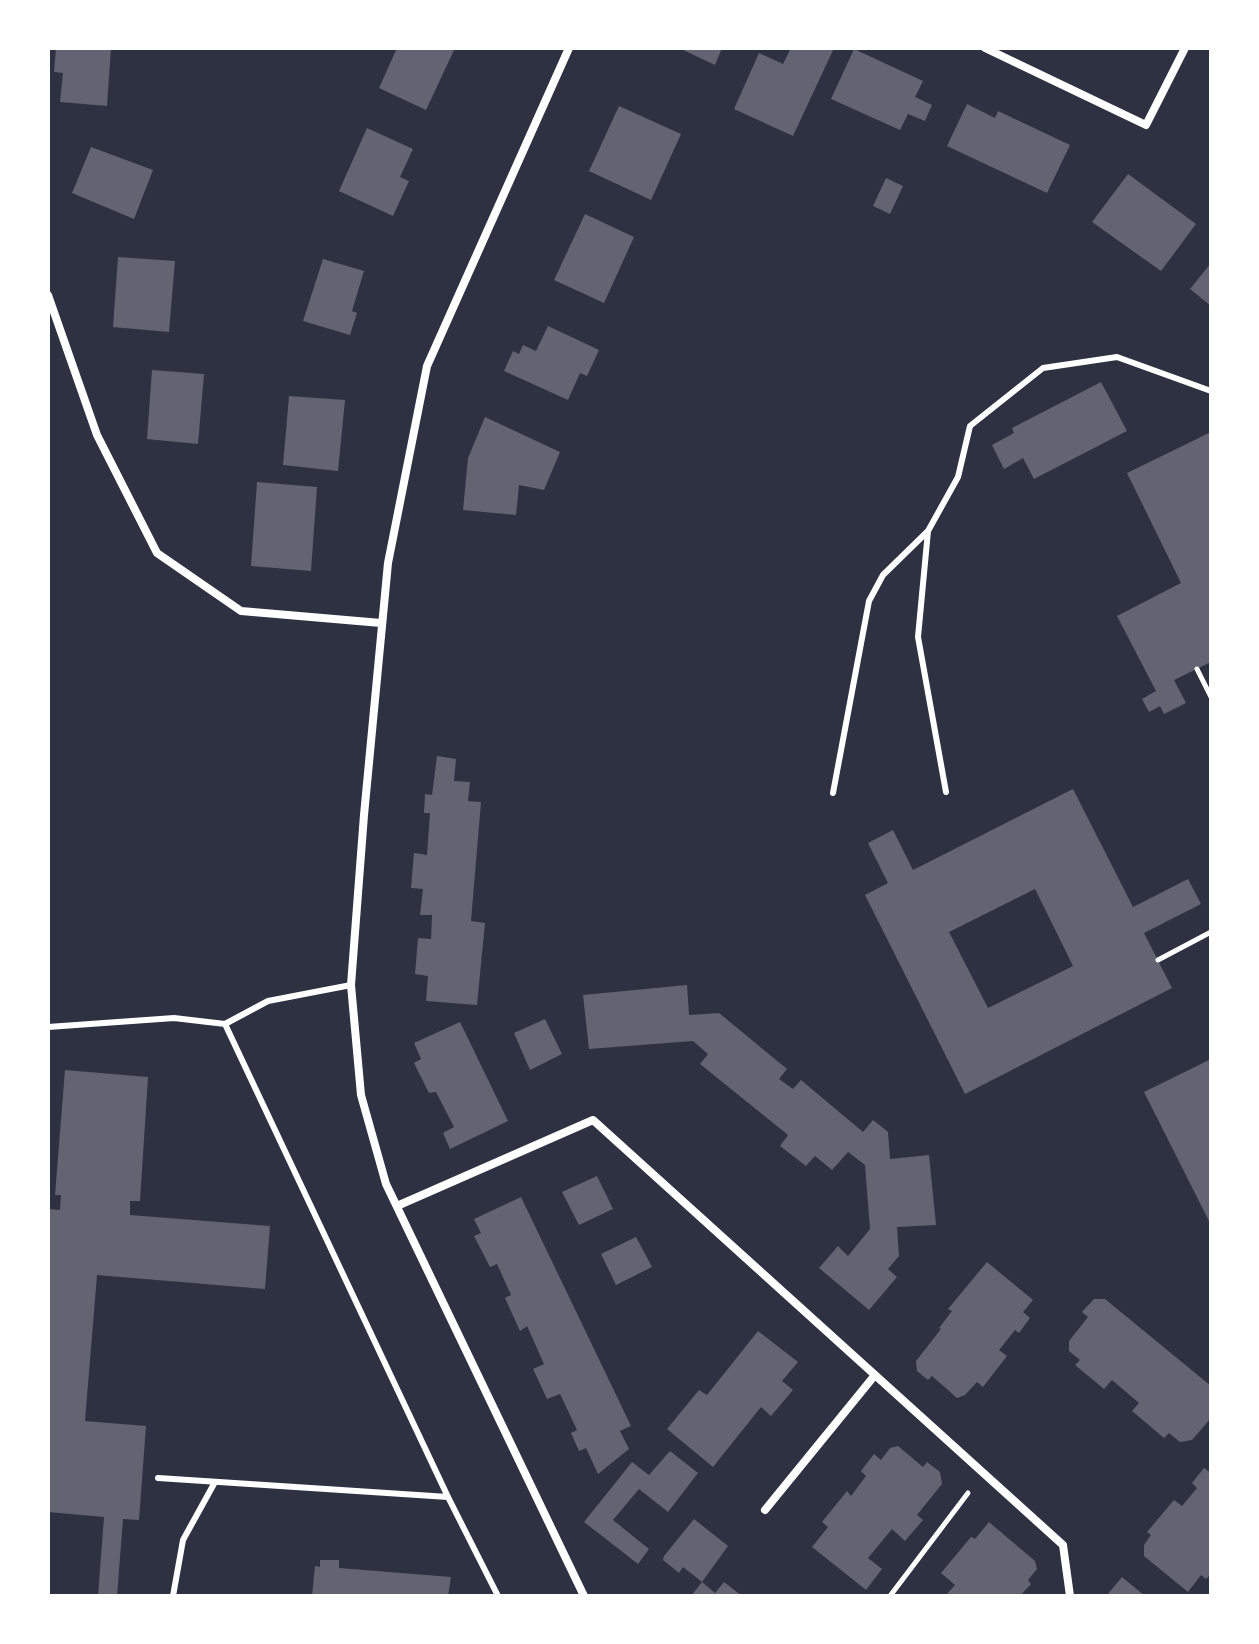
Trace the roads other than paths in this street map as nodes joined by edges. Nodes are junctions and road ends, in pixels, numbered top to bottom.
1 (569, 48) edge
2 (985, 48) edge
3 (1185, 48) edge
4 (48, 295) edge
5 (1211, 391) edge
6 (928, 531) junction
7 (381, 623) junction
8 (946, 792) dead end
9 (833, 793) dead end
10 (351, 985) junction
11 (225, 1024) junction
12 (48, 1027) edge
13 (397, 1206) junction
14 (875, 1375) junction
15 (158, 1478) dead end
16 (215, 1482) junction
17 (448, 1497) junction
18 (765, 1510) dead end
19 (173, 1596) edge
20 (498, 1596) edge
21 (584, 1596) edge
22 (1070, 1596) edge

1 - 7 street
2 - 3 street
4 - 7 street
5 - 6 lane
6 - 8 lane
6 - 9 lane
7 - 10 street
10 - 11 lane
10 - 13 street
11 - 12 lane
11 - 17 lane
13 - 14 street
13 - 21 street
14 - 18 street
14 - 22 street
15 - 16 lane
16 - 17 lane
16 - 19 lane
17 - 20 lane

